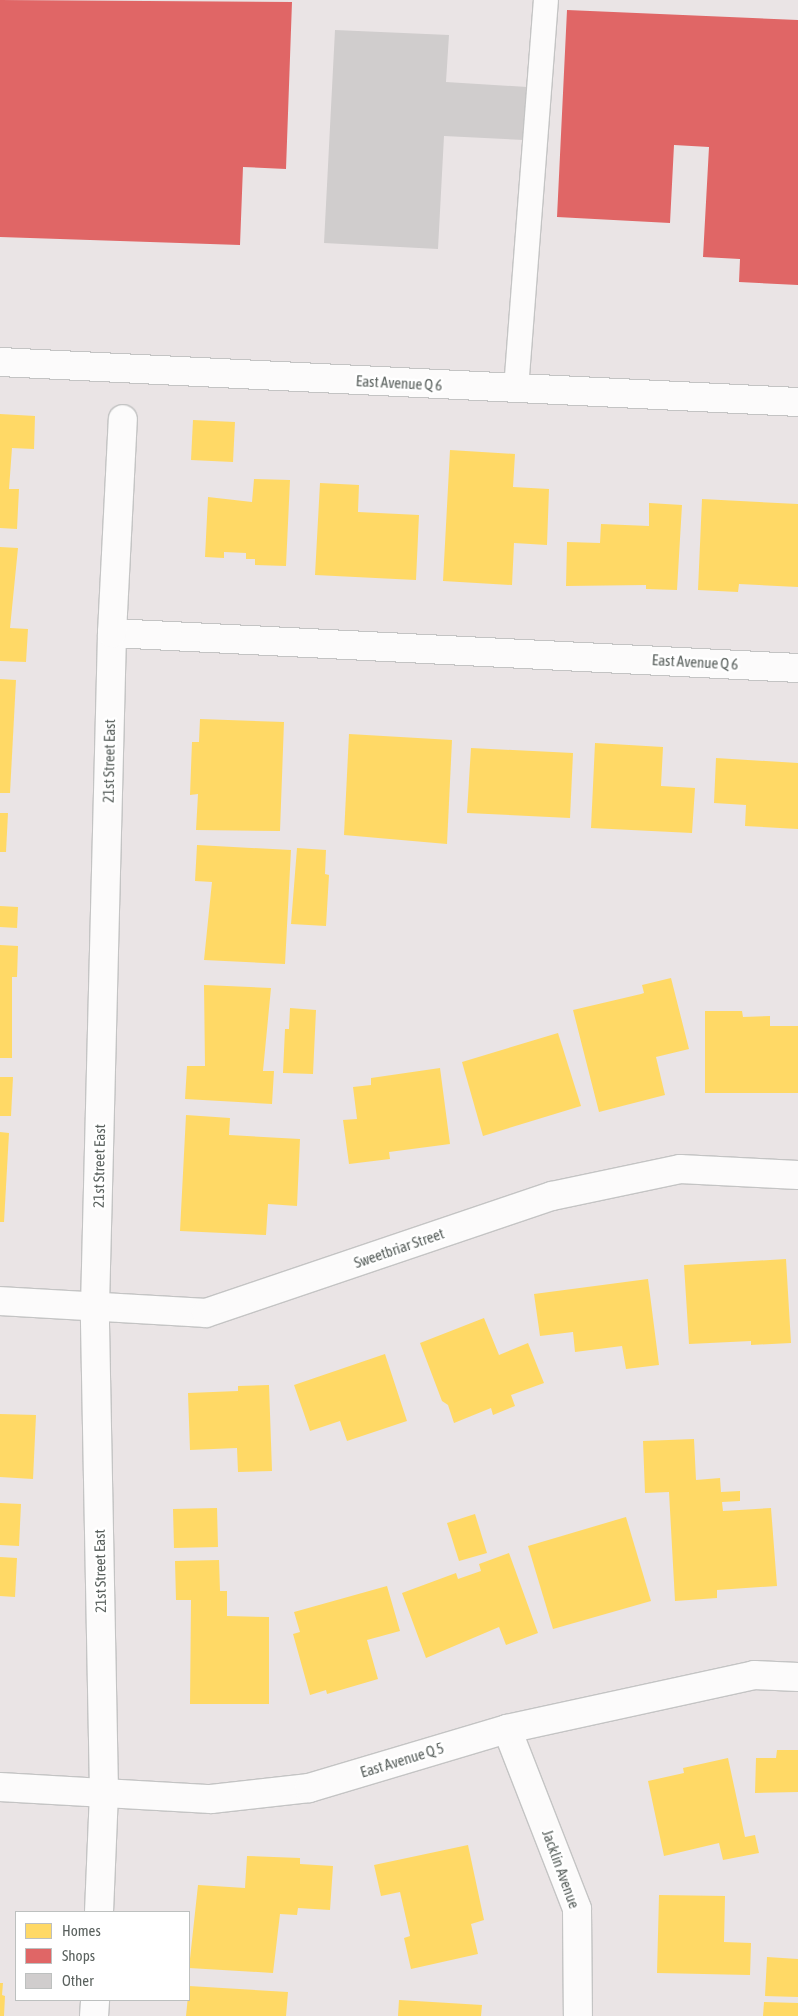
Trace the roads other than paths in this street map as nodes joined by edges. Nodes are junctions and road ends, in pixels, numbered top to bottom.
1 (546, 0) edge
2 (0, 362) edge
3 (516, 389) junction
4 (798, 402) edge
5 (123, 419) dead end
6 (112, 633) junction
7 (798, 668) edge
8 (798, 1175) edge
9 (0, 1301) edge
10 (95, 1306) junction
11 (798, 1677) edge
12 (507, 1729) junction
13 (0, 1787) edge
14 (104, 1792) junction
15 (99, 1911) edge
16 (95, 2001) edge
17 (94, 2016) edge
18 (578, 2016) edge

1 - 3 lane
2 - 3 street, East Avenue Q 6
3 - 4 street, East Avenue Q 6
5 - 6 street, 21st Street East
6 - 7 street, East Avenue Q 6
6 - 10 street, 21st Street East
8 - 10 street, Sweetbriar Street
9 - 10 street, Sweetbriar Street
10 - 14 street, 21st Street East
11 - 12 street, East Avenue Q 5
12 - 14 street, East Avenue Q 5
12 - 18 street, Jacklin Avenue
13 - 14 street, East Avenue Q 5
14 - 15 street, 21st Street East
16 - 17 street

